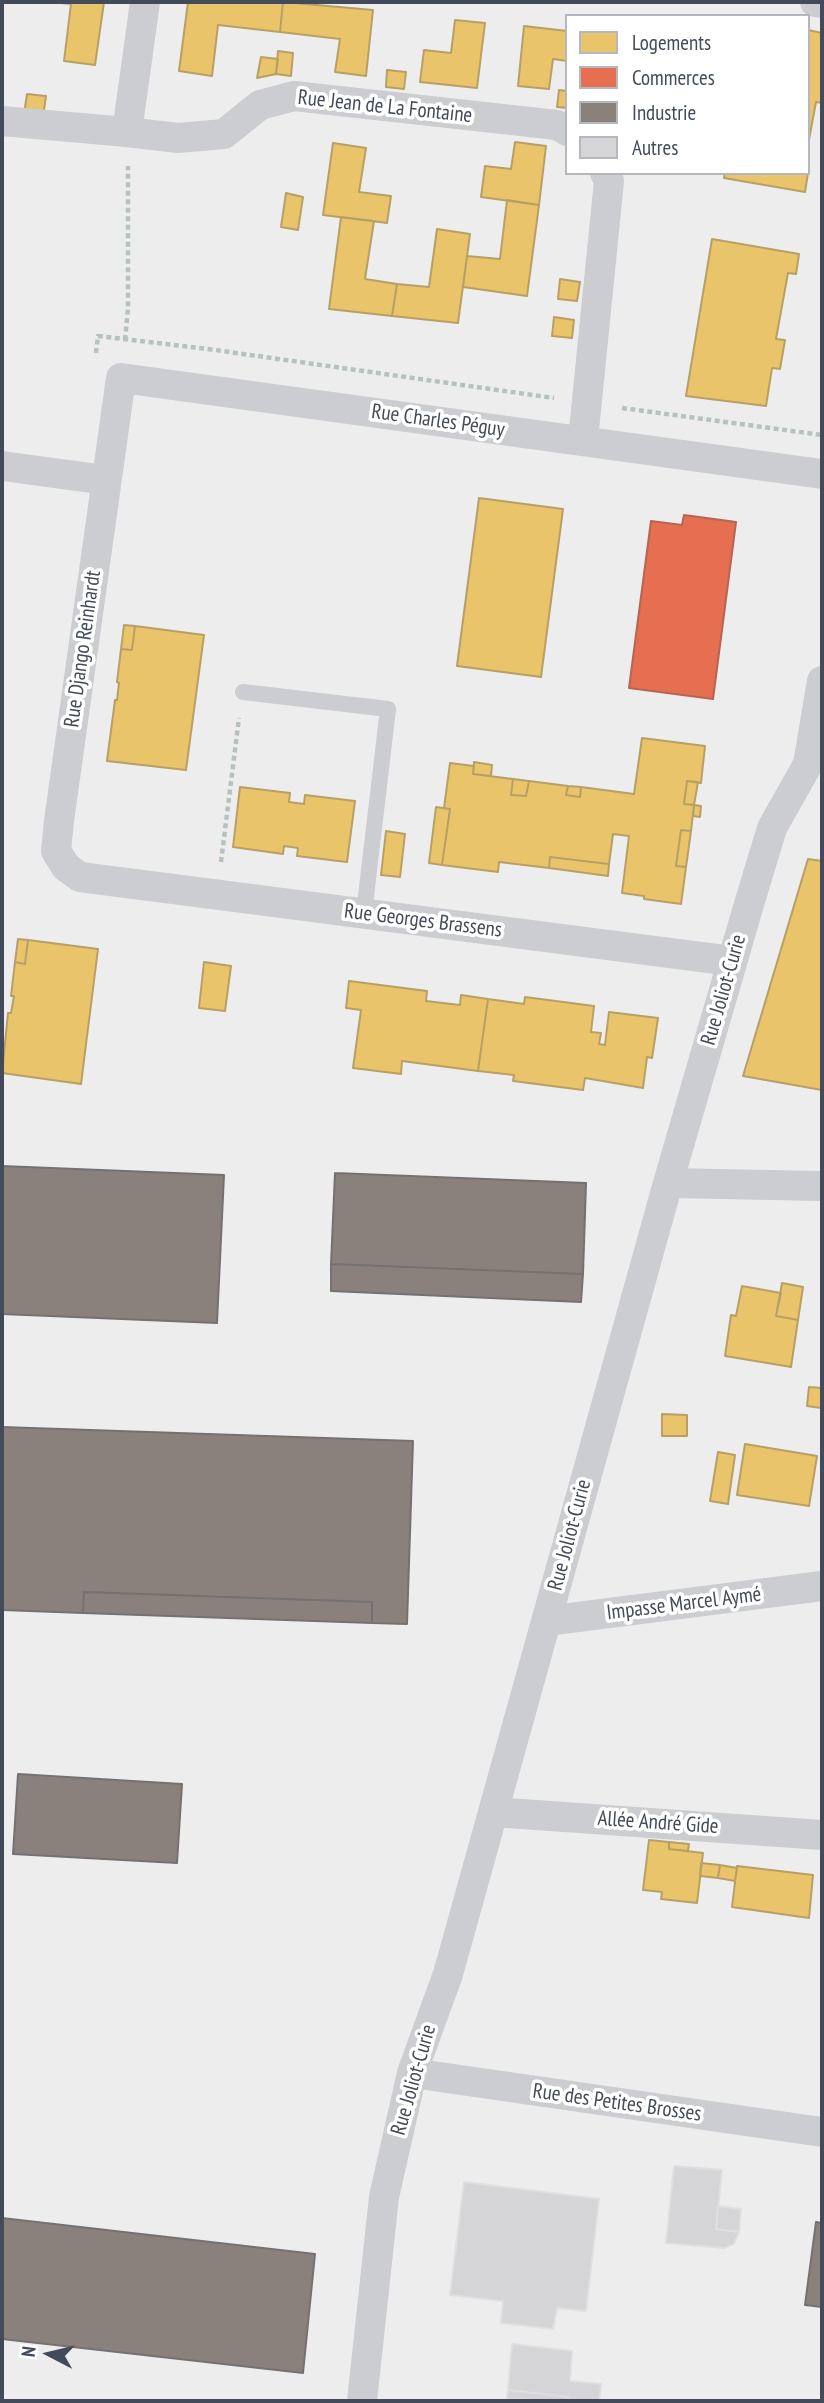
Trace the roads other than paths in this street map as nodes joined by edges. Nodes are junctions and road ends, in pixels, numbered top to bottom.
1 (145, 2) edge
2 (815, 2) edge
3 (822, 2) edge
4 (2, 121) edge
5 (565, 130) edge
6 (128, 132) junction
7 (607, 175) edge
8 (121, 378) joint
9 (583, 440) junction
10 (2, 466) edge
11 (822, 474) edge
12 (106, 480) junction
13 (822, 681) edge
14 (243, 692) road end
15 (114, 881) joint
16 (364, 913) junction
17 (732, 961) junction
18 (668, 1182) junction
19 (822, 1186) edge
20 (822, 1586) edge
21 (547, 1621) junction
22 (493, 1812) junction
23 (822, 1835) edge
24 (412, 2073) junction
25 (822, 2132) edge
26 (362, 2401) edge

1 - 6 street
2 - 3 street
4 - 6 street, Rue Jean de La Fontaine
5 - 6 street, Rue Jean de La Fontaine
7 - 9 street
8 - 9 street, Rue Charles Péguy
8 - 12 street, Rue Django Reinhardt
9 - 11 street, Rue Charles Péguy
10 - 12 street
12 - 15 street, Rue Django Reinhardt
13 - 17 street, Rue Joliot-Curie
14 - 16 lane
15 - 16 street, Rue Georges Brassens
16 - 17 street, Rue Georges Brassens
17 - 18 street, Rue Joliot-Curie
18 - 19 street
18 - 21 street, Rue Joliot-Curie
20 - 21 street, Impasse Marcel Aymé
21 - 22 street, Rue Joliot-Curie
22 - 23 street, Allée André Gide
22 - 24 street, Rue Joliot-Curie
24 - 25 street, Rue des Petites Brosses
24 - 26 street, Rue Joliot-Curie

